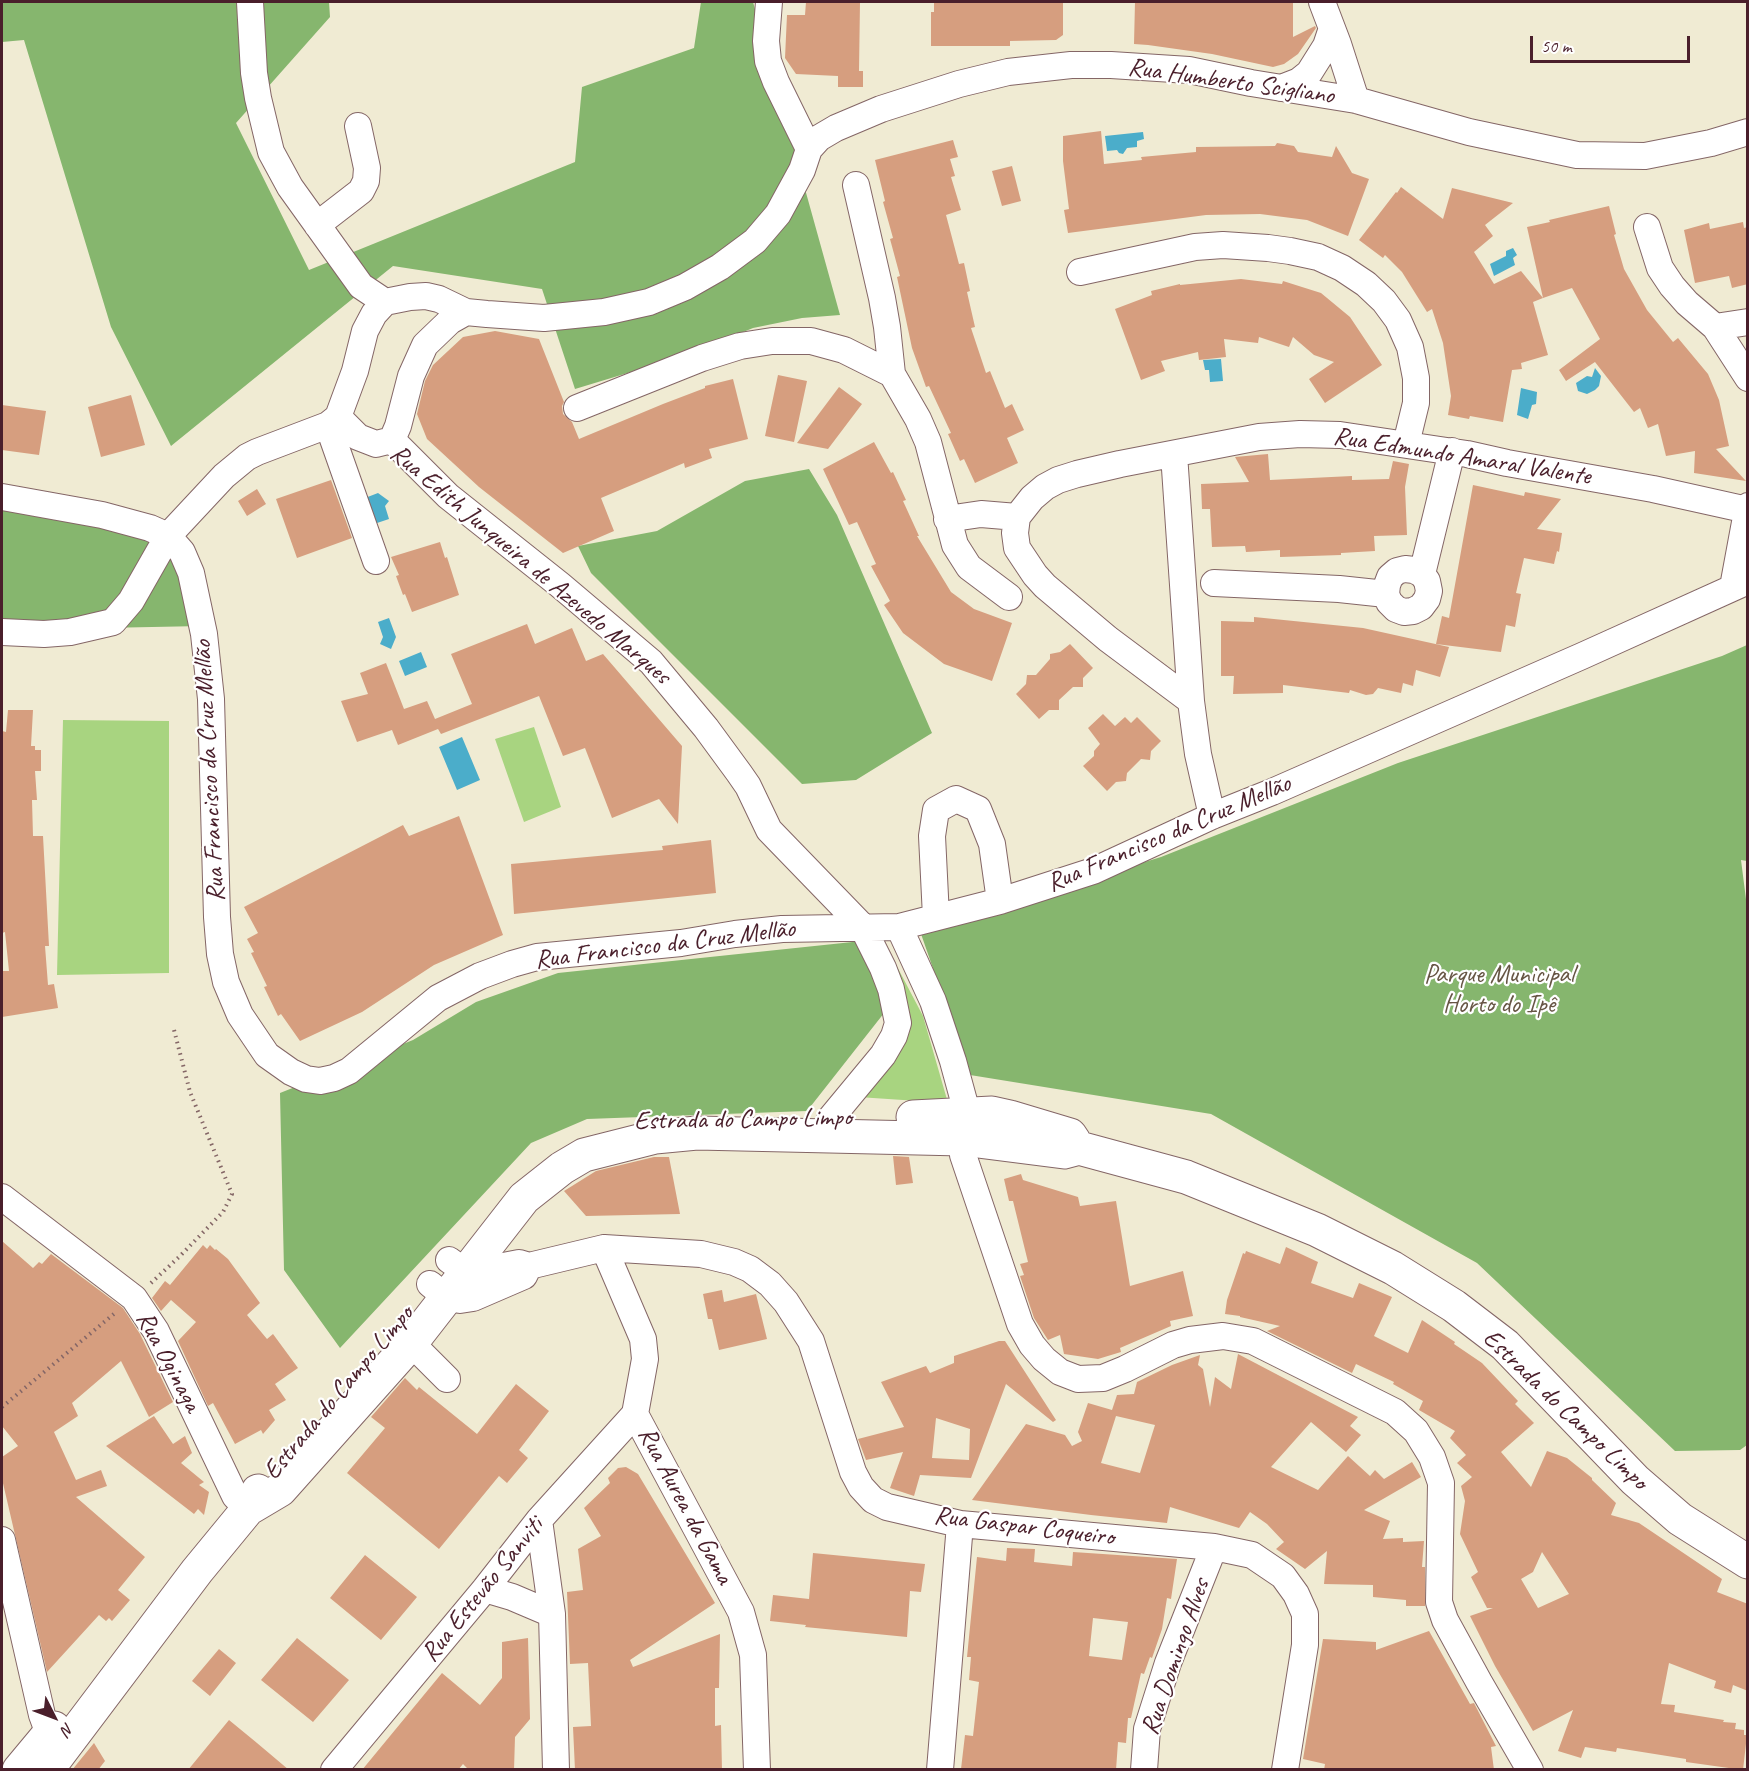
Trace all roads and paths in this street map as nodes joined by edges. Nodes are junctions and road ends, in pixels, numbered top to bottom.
1 (250, 2) edge
2 (769, 2) edge
3 (1322, 2) edge
4 (1332, 28) junction
5 (1281, 88) junction
6 (1356, 100) junction
7 (358, 126) dead end
8 (1748, 132) edge
9 (809, 149) junction
10 (856, 185) dead end
11 (317, 225) junction
12 (1647, 227) dead end
13 (1080, 272) dead end
14 (410, 297) junction
15 (385, 302) junction
16 (466, 312) junction
17 (1748, 322) edge
18 (1715, 327) junction
19 (432, 337) junction
20 (892, 374) junction
21 (1748, 378) edge
22 (577, 408) dead end
23 (333, 421) junction
24 (392, 441) junction
25 (1406, 444) junction
26 (1452, 451) junction
27 (1174, 454) junction
28 (2, 497) edge
29 (1747, 508) edge
30 (1017, 517) junction
31 (947, 519) junction
32 (168, 536) junction
33 (376, 561) dead end
34 (1214, 583) dead end
35 (1740, 584) edge
36 (1009, 597) dead end
37 (2, 632) edge
38 (1191, 701) junction
39 (1212, 816) junction
40 (1000, 901) junction
41 (936, 917) junction
42 (862, 926) junction
43 (899, 927) junction
44 (173, 1026) dead end
45 (830, 1119) junction
46 (965, 1128) junction
47 (2, 1197) edge
48 (604, 1248) junction
49 (448, 1279) junction
50 (134, 1298) junction
51 (411, 1343) junction
52 (447, 1379) dead end
53 (2, 1407) edge
54 (635, 1414) junction
55 (248, 1509) junction
56 (539, 1520) junction
57 (960, 1524) junction
58 (2, 1540) edge
59 (1214, 1547) junction
60 (1748, 1562) edge
61 (485, 1589) junction
62 (552, 1614) junction
63 (53, 1751) edge
64 (19, 1770) edge
65 (334, 1770) edge
66 (556, 1770) edge
67 (757, 1770) edge
68 (940, 1770) edge
69 (1144, 1770) edge
70 (1285, 1770) edge
71 (1530, 1770) edge

1 - 11 street
2 - 9 street
3 - 4 street
4 - 5 street
4 - 6 street
5 - 6 street, Rua Humberto Scigliano
5 - 9 street, Rua Humberto Scigliano
6 - 8 street, Rua Humberto Scigliano
7 - 11 street
9 - 16 street, Rua Humberto Scigliano
10 - 20 street
11 - 15 street
12 - 18 street
13 - 25 street
14 - 15 street, Rua Humberto Scigliano
14 - 16 street, Rua Humberto Scigliano
14 - 19 street
15 - 23 street
16 - 19 street
17 - 18 street
18 - 21 street
19 - 24 street
20 - 22 street
20 - 31 street
23 - 24 street, Rua Edith Junqueira de Azevedo Marques
23 - 32 street
23 - 33 street
24 - 42 street, Rua Edith Junqueira de Azevedo Marques
25 - 26 street, Rua Edmundo Amaral Valente
25 - 27 street, Rua Edmundo Amaral Valente
26 - 29 street, Rua Edmundo Amaral Valente
26 - 34 street
27 - 30 street, Rua Edmundo Amaral Valente
27 - 38 street
28 - 32 street
29 - 35 street
30 - 31 street
30 - 38 street
31 - 36 street
32 - 37 street
32 - 42 street, Rua Francisco da Cruz Mellão
35 - 39 street, Rua Francisco da Cruz Mellão
38 - 39 street
39 - 40 street, Rua Francisco da Cruz Mellão
40 - 41 street, Rua Francisco da Cruz Mellão
40 - 41 street
41 - 43 street, Rua Francisco da Cruz Mellão
42 - 43 street, Rua Francisco da Cruz Mellão
42 - 45 street, Rua Edith Junqueira de Azevedo Marques
43 - 46 street
44 - 50 path
45 - 46 main road, Estrada do Campo Limpo
45 - 49 main road, Estrada do Campo Limpo
46 - 49 main road, Estrada do Campo Limpo
46 - 60 main road, Estrada do Campo Limpo
46 - 71 street
47 - 50 street, Rua Oginaga
48 - 49 street, Rua Gaspar Coqueiro
48 - 54 street, Rua Aurea da Gama
48 - 57 street, Rua Gaspar Coqueiro
49 - 51 main road, Estrada do Campo Limpo
49 - 55 main road, Estrada do Campo Limpo
50 - 53 path
50 - 55 street, Rua Oginaga
51 - 52 street
51 - 55 main road, Estrada do Campo Limpo
54 - 56 street, Rua Estevão Sanviti
54 - 67 street, Rua Aurea da Gama
55 - 63 main road, Estrada do Campo Limpo
56 - 61 street, Rua Estevão Sanviti
56 - 62 street
57 - 59 street, Rua Gaspar Coqueiro
57 - 68 street
58 - 63 street
59 - 69 street, Rua Domingo Alves
59 - 70 street, Rua Gaspar Coqueiro
61 - 62 street
61 - 65 street, Rua Estevão Sanviti
62 - 66 street
63 - 64 main road, Estrada do Campo Limpo

